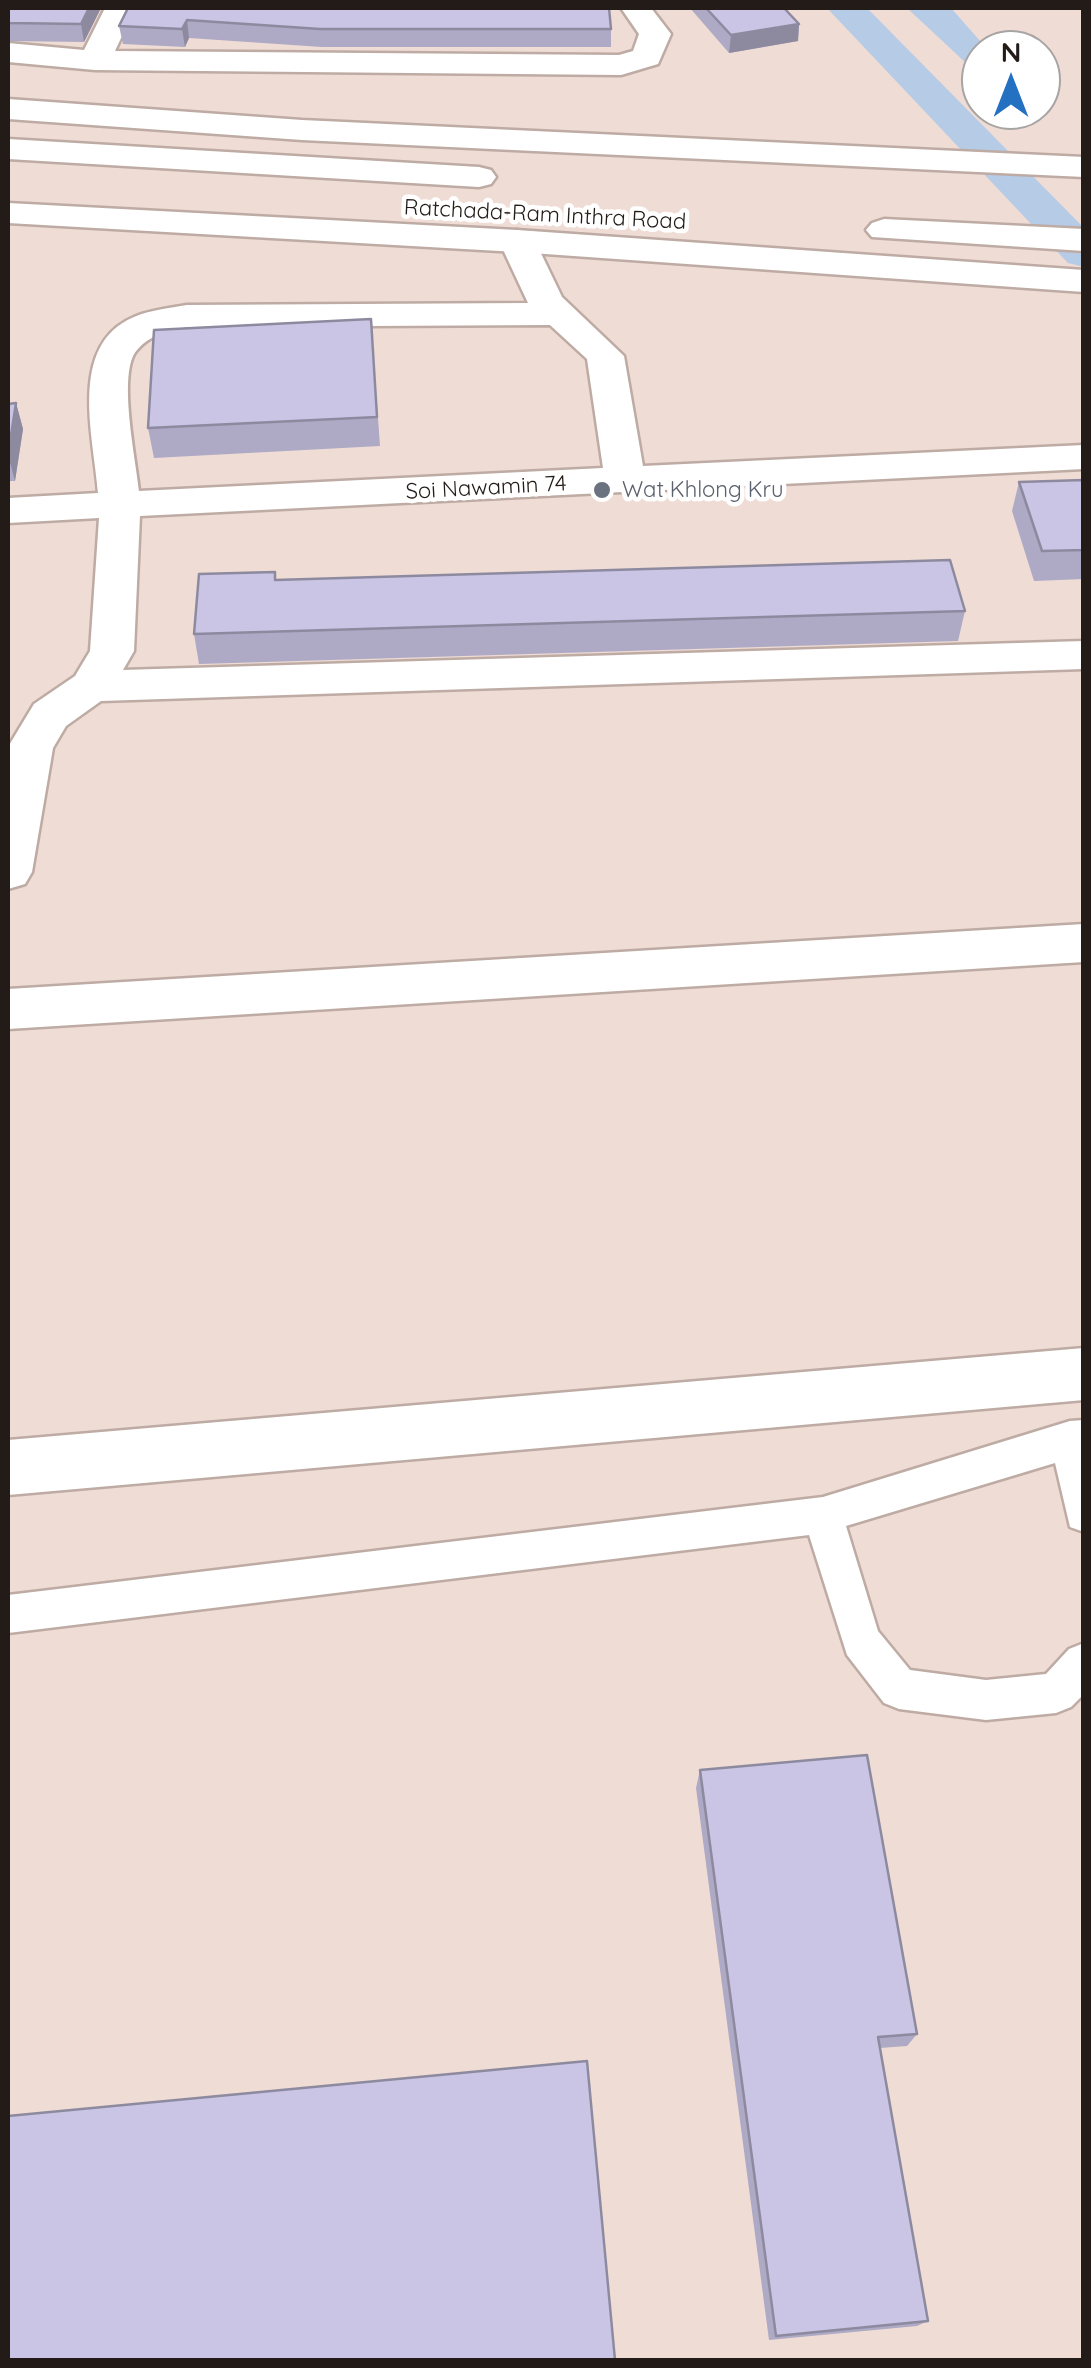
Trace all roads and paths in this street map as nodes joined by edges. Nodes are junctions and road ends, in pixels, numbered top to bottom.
1 (120, 8) edge
2 (636, 8) edge
3 (8, 53) edge
4 (95, 60) junction
5 (8, 110) edge
6 (8, 149) edge
7 (1084, 167) edge
8 (511, 178) dead end
9 (8, 183) edge
10 (8, 213) edge
11 (776, 225) dead end
12 (853, 229) dead end
13 (1084, 240) edge
14 (517, 241) junction
15 (1084, 282) edge
16 (559, 314) junction
17 (1084, 457) edge
18 (625, 480) junction
19 (120, 506) junction
20 (8, 510) edge
21 (1084, 656) edge
22 (91, 686) junction
23 (8, 872) edge
24 (1084, 944) edge
25 (8, 1008) edge
26 (1084, 1374) edge
27 (1077, 1438) edge
28 (8, 1468) edge
29 (1084, 1514) edge
30 (823, 1515) junction
31 (8, 1614) edge
32 (1084, 1663) edge

1 - 4 street
2 - 4 street
3 - 4 street
5 - 7 street
6 - 8 street, Ratchada-Ram Inthra Road
9 - 11 street, Ratchada-Ram Inthra Road
10 - 14 street
12 - 13 street
14 - 15 street
14 - 16 street
16 - 18 street
16 - 19 street
17 - 18 street, Soi Nawamin 74
18 - 19 street, Soi Nawamin 74
19 - 20 street, Soi Nawamin 74
19 - 22 street
21 - 22 street
22 - 23 street
24 - 25 street
26 - 28 street
27 - 29 lane
27 - 30 lane
30 - 31 lane
30 - 32 lane

